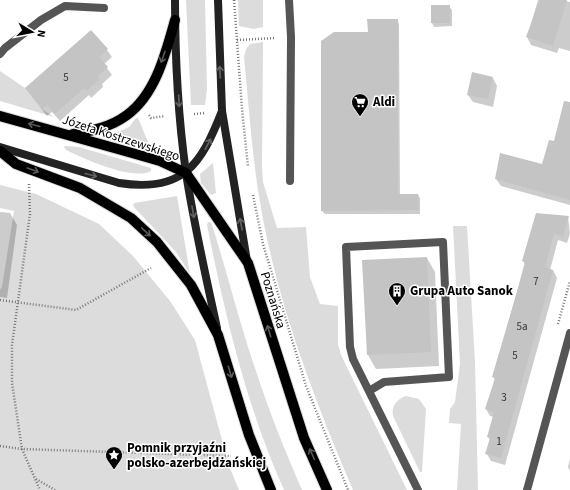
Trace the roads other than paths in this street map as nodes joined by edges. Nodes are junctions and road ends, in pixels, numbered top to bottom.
1 (175, 0) edge
2 (218, 0) edge
3 (289, 0) edge
4 (104, 8) dead end
5 (175, 20) junction
6 (0, 54) edge
7 (222, 111) junction
8 (0, 116) edge
9 (69, 134) junction
10 (0, 147) edge
11 (0, 151) edge
12 (186, 173) junction
13 (290, 181) dead end
14 (248, 263) junction
15 (570, 333) edge
16 (218, 335) junction
17 (369, 391) junction
18 (270, 490) edge
19 (327, 490) edge
20 (418, 490) edge
21 (527, 490) edge

1 - 5 main road
7 -> 2 main road, Poznańska
3 - 13 street
4 - 6 street
5 -> 9 main road
5 -> 12 main road
12 -> 7 main road, Poznańska
14 -> 7 main road, Poznańska
9 -> 8 main road, Józefa Kostrzewskiego
9 - 12 main road, Józefa Kostrzewskiego
10 -> 12 main road, Józefa Kostrzewskiego
11 -> 16 main road
12 - 14 main road
12 -> 16 main road
19 -> 14 main road, Poznańska
15 - 21 street
16 -> 18 main road
17 - 17 street
17 - 20 street

